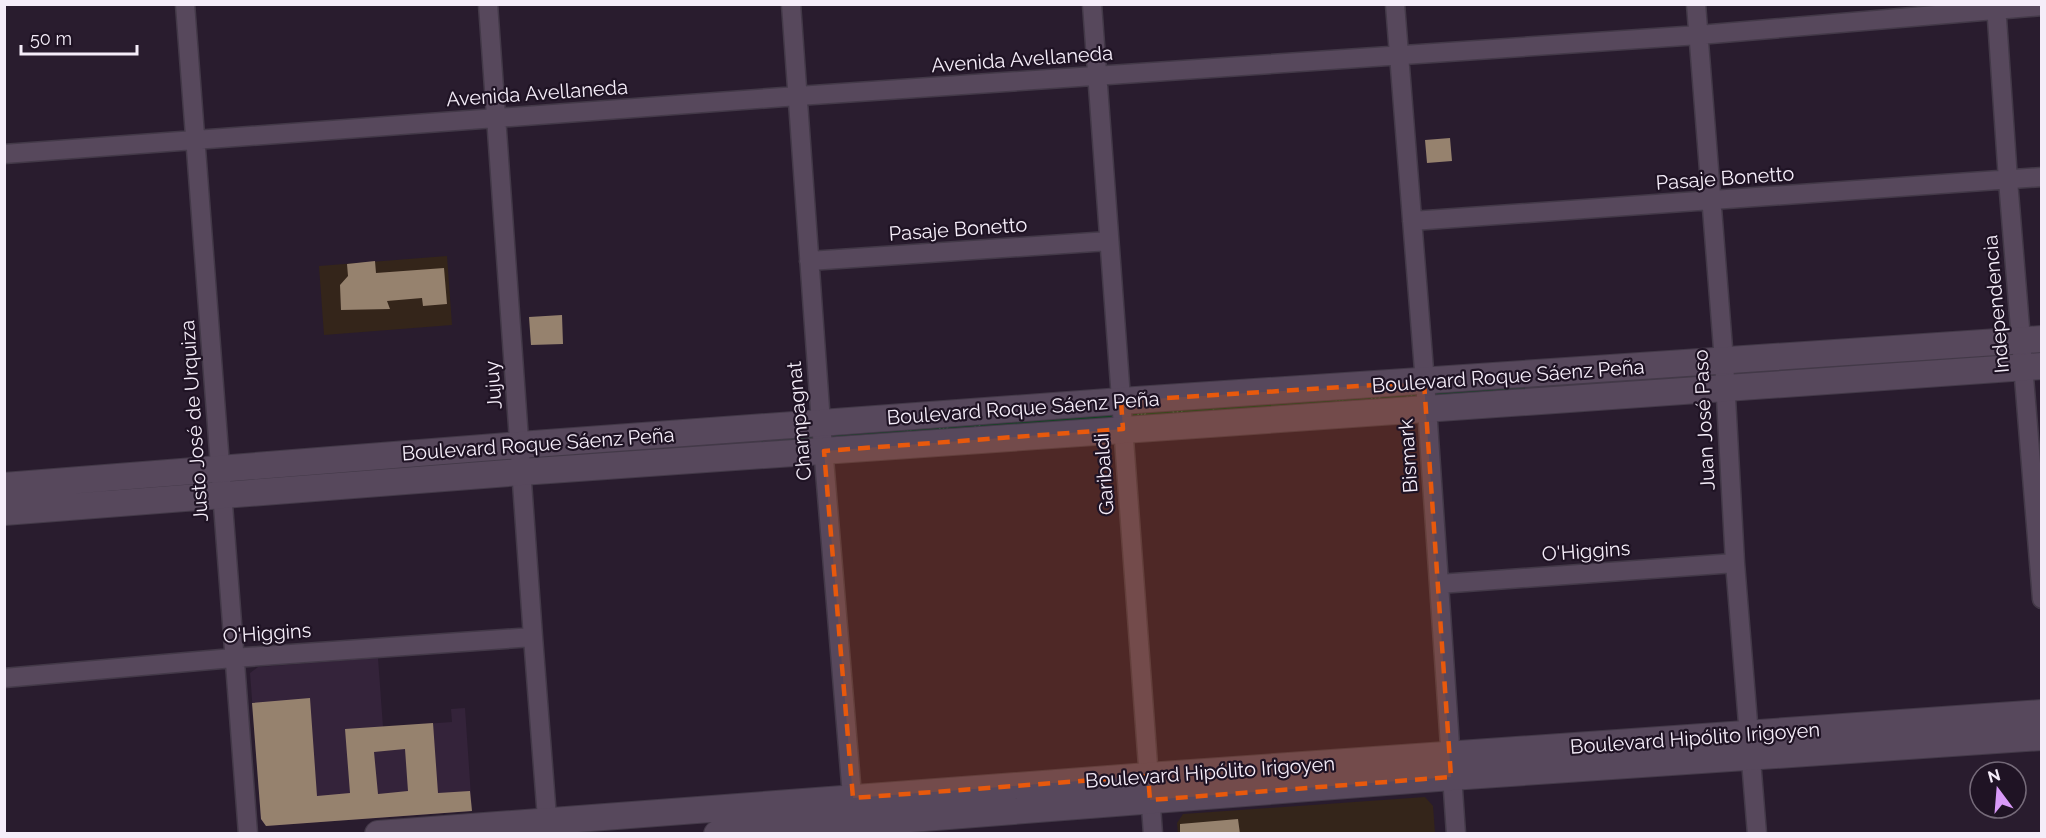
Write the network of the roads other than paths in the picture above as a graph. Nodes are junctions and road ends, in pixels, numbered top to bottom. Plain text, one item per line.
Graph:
1 (184, 4) edge
2 (488, 4) edge
3 (791, 4) edge
4 (1092, 4) edge
5 (1395, 4) edge
6 (1696, 4) edge
7 (2042, 6) edge
8 (1997, 7) edge
9 (1699, 35) junction
10 (1399, 56) junction
11 (1097, 77) junction
12 (798, 96) junction
13 (497, 118) junction
14 (196, 140) junction
15 (4, 154) edge
16 (2042, 177) edge
17 (2008, 180) junction
18 (1710, 202) junction
19 (1412, 221) junction
20 (1109, 241) junction
21 (809, 261) junction
22 (2031, 340) edge
23 (1724, 362) junction
24 (2033, 366) edge
25 (1424, 382) junction
26 (1724, 387) junction
27 (1121, 401) junction
28 (1427, 408) junction
29 (821, 423) junction
30 (1123, 429) junction
31 (520, 445) junction
32 (824, 451) junction
33 (220, 470) junction
34 (521, 472) junction
35 (4, 486) edge
36 (222, 496) junction
37 (4, 512) edge
38 (1735, 563) junction
39 (1439, 584) junction
40 (2042, 599) edge
41 (533, 638) junction
42 (233, 658) junction
43 (4, 678) edge
44 (2042, 713) edge
45 (2042, 737) edge
46 (1750, 745) junction
47 (1450, 766) junction
48 (1149, 788) junction
49 (853, 798) junction
50 (548, 827) edge
51 (855, 828) edge
52 (248, 834) edge
53 (378, 834) edge
54 (717, 834) edge
55 (1153, 834) edge
56 (1456, 834) edge
57 (1757, 834) edge

1 - 14 street, Justo José de Urquiza
2 - 13 street, Jujuy
3 - 12 street, Champagnat
4 - 11 street, Garibaldi
5 - 10 street, Bismark
6 - 9 street, Juan José Paso
7 - 8 street, Avenida Avellaneda
8 - 9 street, Avenida Avellaneda
8 - 17 street, Independencia
9 - 10 street, Avenida Avellaneda
9 - 18 street, Juan José Paso
10 - 11 street, Avenida Avellaneda
10 - 19 street, Bismark
11 - 12 street, Avenida Avellaneda
11 - 20 street, Garibaldi
12 - 13 street, Avenida Avellaneda
12 - 21 street, Champagnat
13 - 14 street, Avenida Avellaneda
13 - 31 street, Jujuy
14 - 15 street, Avenida Avellaneda
14 - 33 street, Justo José de Urquiza
16 - 17 street, Pasaje Bonetto
17 - 18 street, Pasaje Bonetto
17 - 22 street, Independencia
18 - 19 street, Pasaje Bonetto
18 - 23 street, Juan José Paso
19 - 25 street, Bismark
20 - 21 street, Pasaje Bonetto
20 - 27 street, Garibaldi
21 - 29 street, Champagnat
22 - 23 street, Boulevard Roque Sáenz Peña
22 - 24 street, Independencia
23 - 25 street, Boulevard Roque Sáenz Peña
23 - 26 street, Juan José Paso
24 - 26 street, Boulevard Roque Sáenz Peña
24 - 40 street, Independencia
25 - 27 street, Boulevard Roque Sáenz Peña
25 - 28 street, Bismark
26 - 28 street, Boulevard Roque Sáenz Peña
26 - 38 street, Juan José Paso
27 - 29 street, Boulevard Roque Sáenz Peña
27 - 30 street, Garibaldi
28 - 30 street, Boulevard Roque Sáenz Peña
28 - 39 street, Bismark
29 - 31 street, Boulevard Roque Sáenz Peña
29 - 32 street, Champagnat
30 - 32 street, Boulevard Roque Sáenz Peña
30 - 48 street, Garibaldi
31 - 33 street, Boulevard Roque Sáenz Peña
31 - 34 street, Jujuy
32 - 34 street, Boulevard Roque Sáenz Peña
32 - 49 street, Champagnat
33 - 35 street, Boulevard Roque Sáenz Peña
33 - 36 street, Justo José de Urquiza
34 - 36 street, Boulevard Roque Sáenz Peña
34 - 41 street, Jujuy
36 - 37 street, Boulevard Roque Sáenz Peña
36 - 42 street, Justo José de Urquiza
38 - 39 street, O'Higgins
38 - 46 street, Juan José Paso
39 - 47 street, Bismark
41 - 42 street, O'Higgins
41 - 50 street, Jujuy
42 - 43 street, O'Higgins
42 - 52 street, Justo José de Urquiza
44 - 46 street, Boulevard Hipólito Irigoyen
45 - 46 street, Boulevard Hipólito Irigoyen
46 - 47 street, Boulevard Hipólito Irigoyen
46 - 57 street, Juan José Paso
47 - 48 street, Boulevard Hipólito Irigoyen
47 - 56 street, Bismark
48 - 49 street, Boulevard Hipólito Irigoyen
48 - 51 street, Boulevard Hipólito Irigoyen
48 - 55 street, Garibaldi
49 - 50 street, Boulevard Hipólito Irigoyen
49 - 51 street, Champagnat
50 - 53 street, Boulevard Hipólito Irigoyen
51 - 54 street, Boulevard Hipólito Irigoyen

